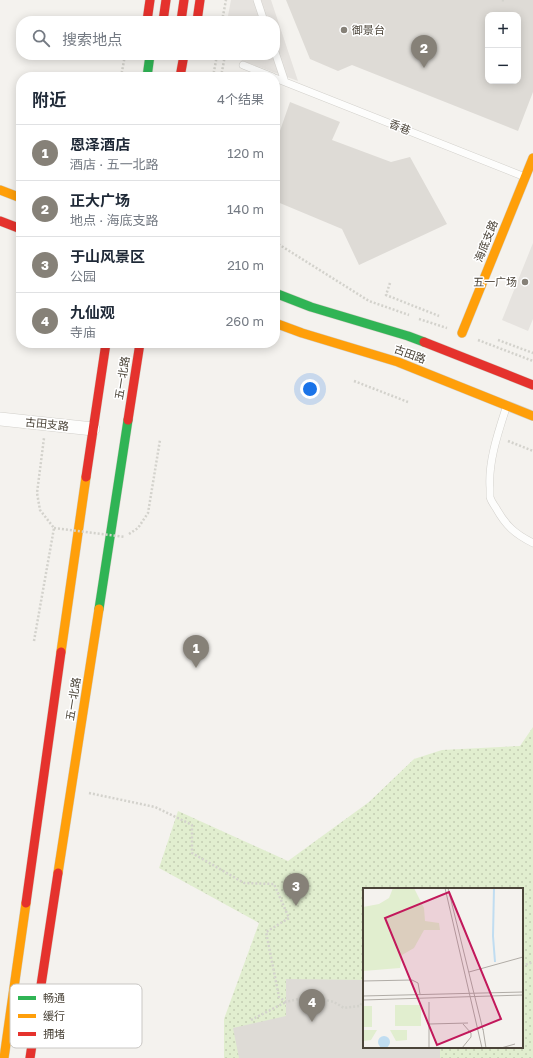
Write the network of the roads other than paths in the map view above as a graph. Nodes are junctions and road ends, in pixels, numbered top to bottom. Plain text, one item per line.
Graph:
1 (150, 0) edge
2 (166, 0) edge
3 (184, 0) edge
4 (200, 0) edge
5 (257, 0) edge
6 (148, 16) edge
7 (164, 16) edge
8 (182, 16) edge
9 (198, 16) edge
10 (262, 16) edge
11 (149, 60) edge
12 (183, 60) edge
13 (278, 60) edge
14 (242, 65) dead end
15 (148, 72) edge
16 (181, 72) edge
17 (261, 72) edge
18 (280, 80) edge
19 (285, 82) junction
20 (533, 158) edge
21 (525, 177) junction
22 (0, 190) edge
23 (16, 196) edge
24 (0, 221) edge
25 (16, 227) edge
26 (280, 295) edge
27 (280, 325) edge
28 (462, 333) road end
29 (105, 348) edge
30 (139, 348) edge
31 (533, 385) edge
32 (507, 406) junction
33 (533, 416) edge
34 (0, 419) edge
35 (93, 429) junction
36 (533, 543) edge
37 (14, 984) edge
38 (41, 984) edge
39 (10, 1016) edge
40 (32, 1048) edge
41 (4, 1058) edge
42 (30, 1058) edge

1 - 6 main road
2 - 7 main road
3 - 8 main road
4 - 9 main road
5 - 10 lane
11 - 15 main road
12 - 16 main road
13 - 19 lane
14 - 17 lane, 香巷
18 - 19 lane, 香巷
19 - 21 lane, 香巷
20 - 21 main road, 海底支路
21 - 28 main road, 海底支路
22 - 23 main road
24 - 25 main road
26 - 31 main road, 古田路
27 - 32 main road, 古田路
29 - 35 main road, 五一北路
30 - 38 main road, 五一北路
32 - 33 main road, 古田路
32 - 36 lane
34 - 35 street, 古田支路
35 - 37 main road, 五一北路
39 - 41 main road, 五一北路
40 - 42 main road, 五一北路

